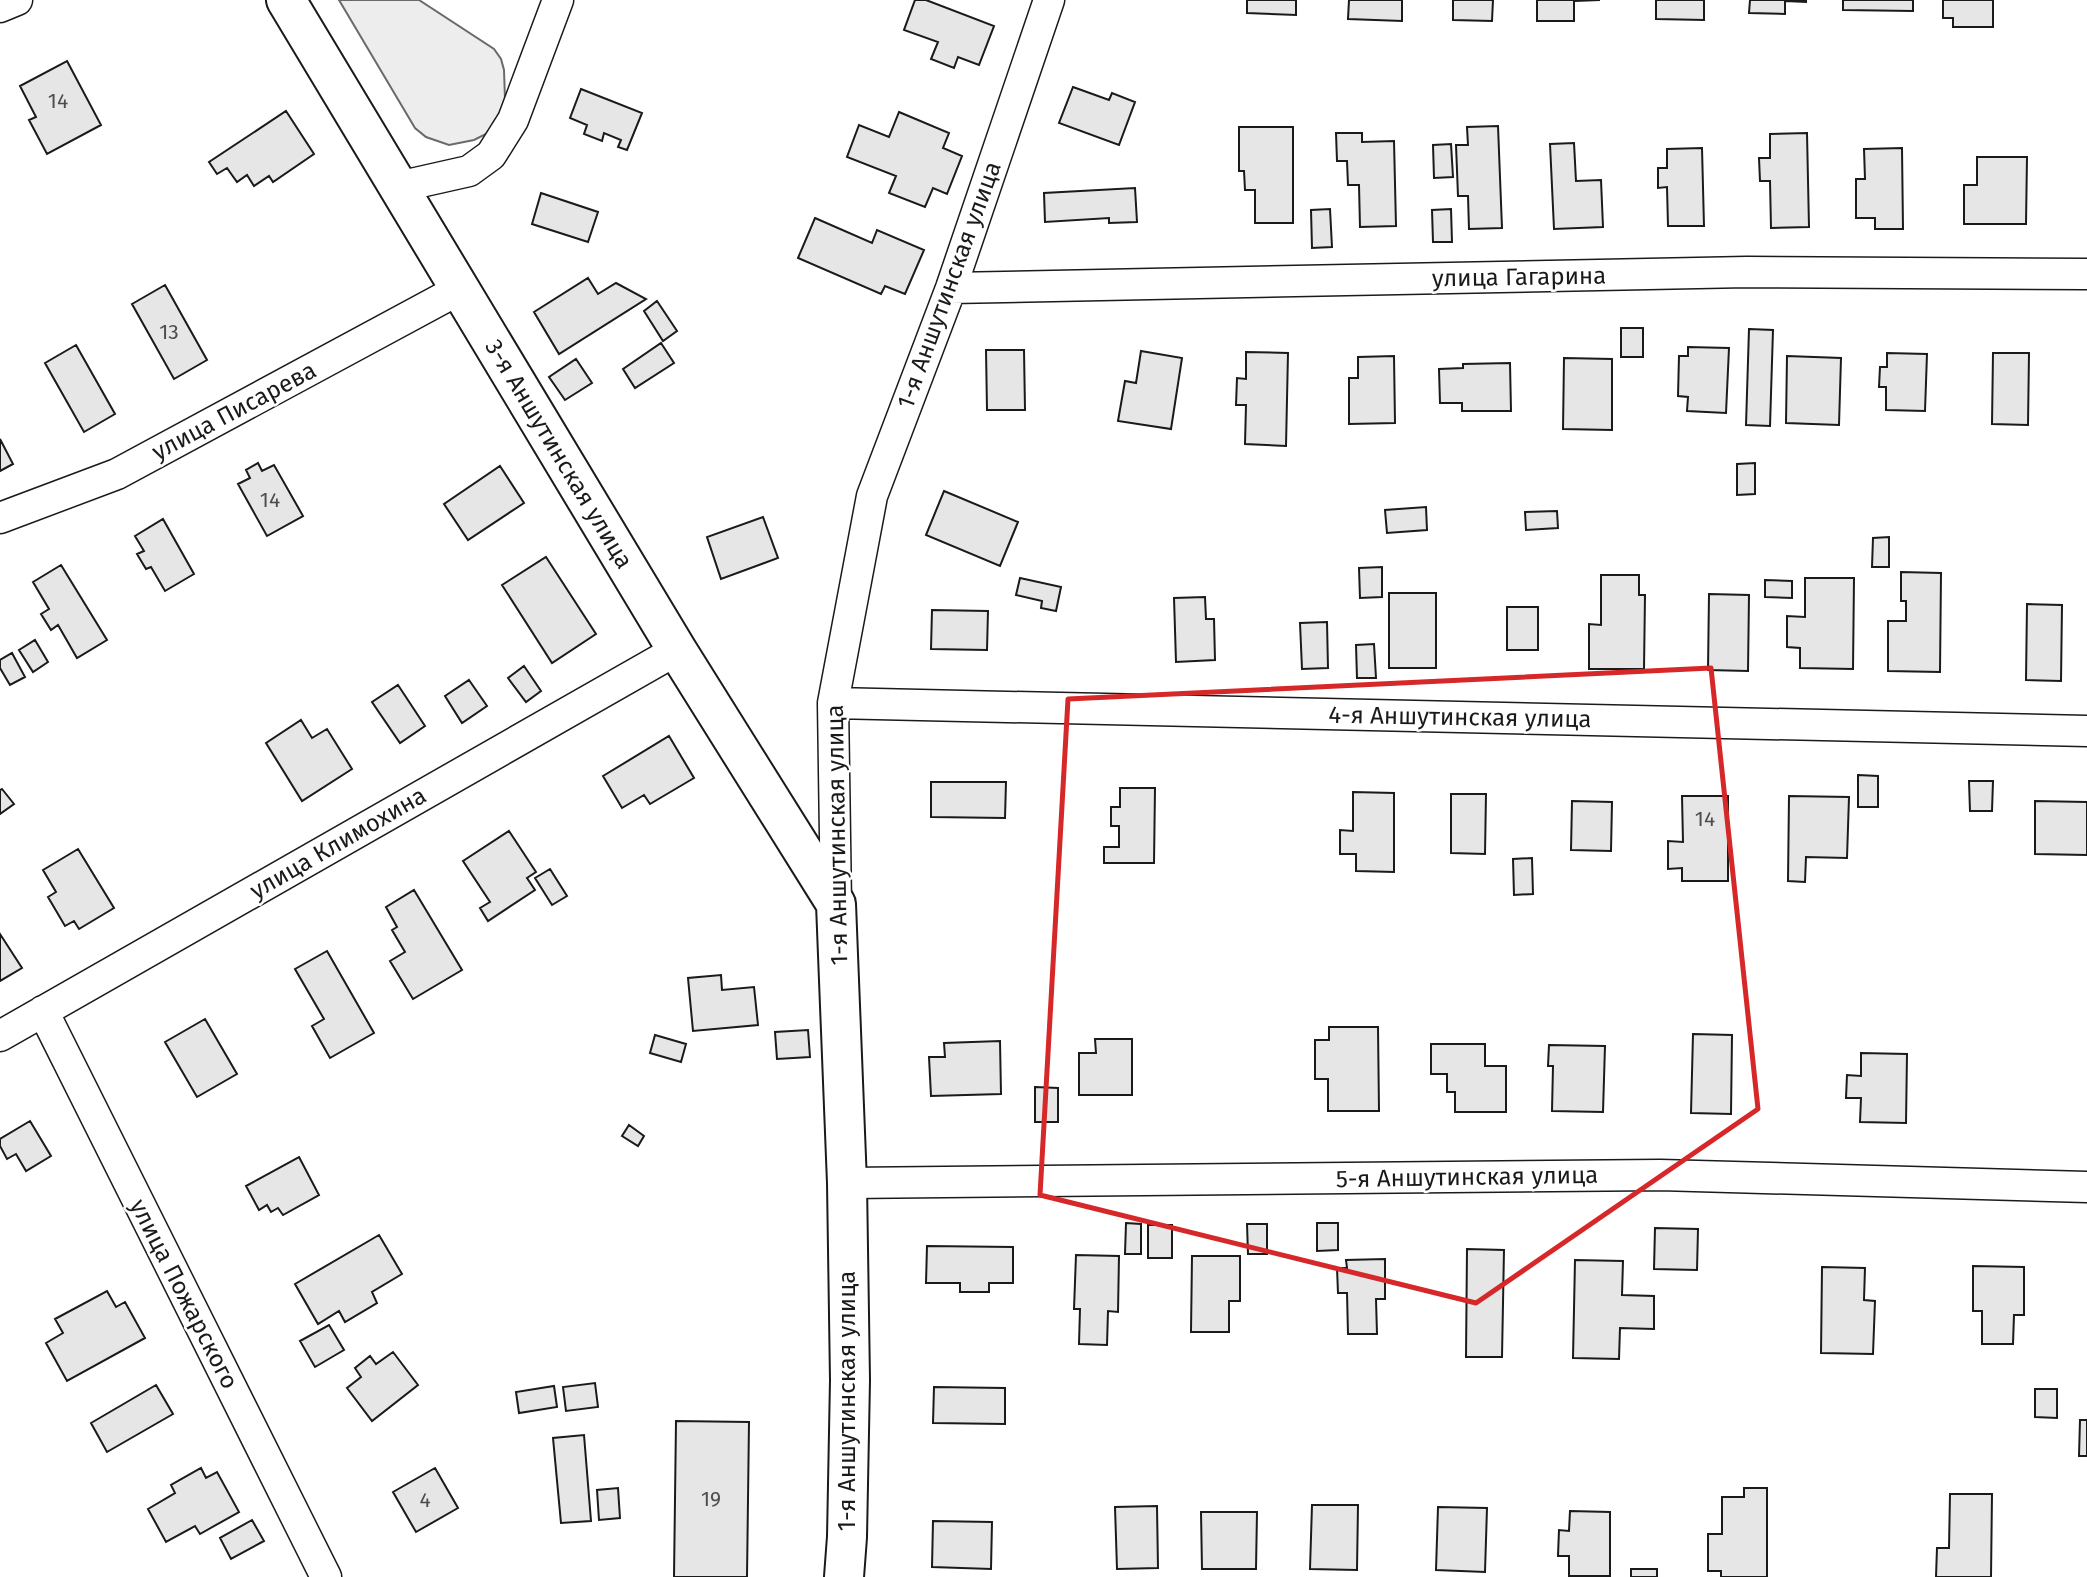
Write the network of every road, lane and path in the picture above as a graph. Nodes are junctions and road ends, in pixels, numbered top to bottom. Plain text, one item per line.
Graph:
1 (17, 0) edge
2 (286, 0) edge
3 (558, 0) edge
4 (1049, 0) edge
5 (0, 7) edge
6 (398, 187) junction
7 (2087, 274) edge
8 (951, 288) junction
9 (460, 289) junction
10 (0, 517) edge
11 (677, 650) junction
12 (833, 703) junction
13 (2087, 731) edge
14 (836, 904) junction
15 (43, 1011) junction
16 (0, 1037) edge
17 (847, 1183) junction
18 (2087, 1186) edge
19 (326, 1577) edge
20 (844, 1577) edge

1 - 5 street
2 - 6 street, 3-я Аншутинская улица
3 - 6 street
4 - 8 street, 1-я Аншутинская улица
6 - 9 street, 3-я Аншутинская улица
7 - 8 street, улица Гагарина
8 - 12 street, 1-я Аншутинская улица
9 - 10 street, улица Писарева
9 - 11 street, 3-я Аншутинская улица
11 - 14 street, 3-я Аншутинская улица
11 - 15 street, улица Климохина
12 - 13 street, 4-я Аншутинская улица
12 - 14 street, 1-я Аншутинская улица
14 - 17 street, 1-я Аншутинская улица
15 - 16 street, улица Климохина
15 - 19 street, улица Пожарского
17 - 18 street, 5-я Аншутинская улица
17 - 20 street, 1-я Аншутинская улица

